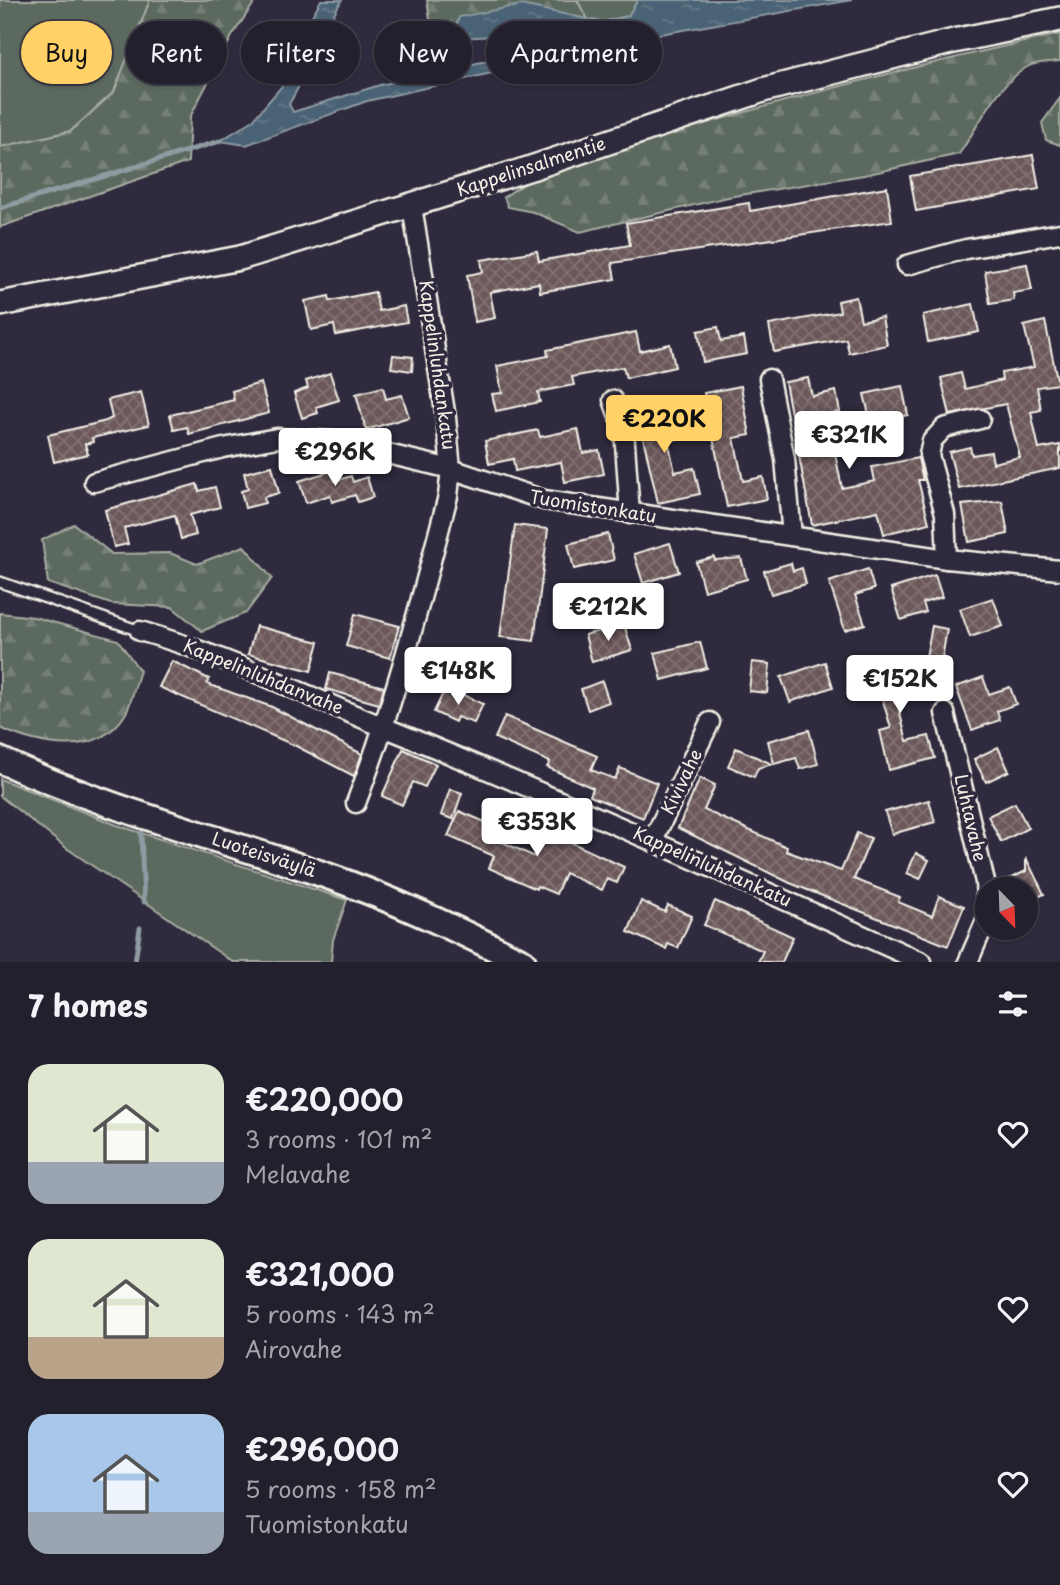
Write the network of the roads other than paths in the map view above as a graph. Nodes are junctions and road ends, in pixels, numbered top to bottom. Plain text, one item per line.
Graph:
1 (1060, 19) edge
2 (412, 206) junction
3 (1060, 233) edge
4 (907, 265) dead end
5 (0, 304) edge
6 (769, 379) dead end
7 (613, 400) dead end
8 (980, 419) dead end
9 (451, 469) junction
10 (94, 482) dead end
11 (630, 514) junction
12 (792, 536) junction
13 (947, 559) junction
14 (1060, 569) edge
15 (0, 582) edge
16 (140, 631) joint
17 (945, 713) dead end
18 (710, 723) dead end
19 (385, 728) junction
20 (0, 760) edge
21 (356, 803) dead end
22 (653, 841) junction
23 (523, 962) edge
24 (922, 962) edge
25 (968, 962) edge

1 - 2 street, Kappelinsalmentie
2 - 5 street, Kappelinsalmentie
2 - 9 street, Kappelinluhdankatu
3 - 4 street
6 - 12 street
7 - 11 street
8 - 13 street
9 - 10 street, Tuomistonkatu
9 - 11 street, Tuomistonkatu
9 - 19 street, Kappelinluhdankatu
11 - 12 street, Tuomistonkatu
12 - 13 street, Tuomistonkatu
13 - 14 street, Tuomistonkatu
15 - 16 lane
16 - 19 street, Kappelinluhdanvahe
17 - 25 street, Luhtavahe
18 - 22 street, Kivivahe
19 - 21 street, Kappelinluhdankatu
19 - 22 street, Kappelinluhdankatu
20 - 23 main road, Luoteisväylä
22 - 24 street, Kappelinluhdankatu

